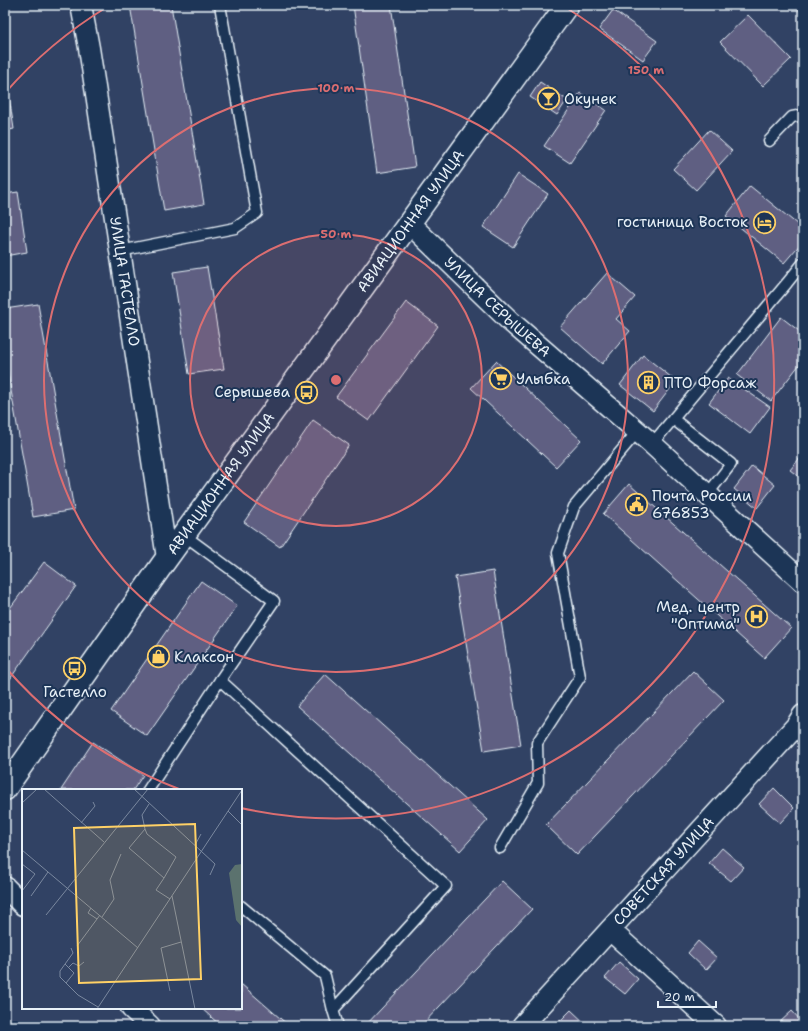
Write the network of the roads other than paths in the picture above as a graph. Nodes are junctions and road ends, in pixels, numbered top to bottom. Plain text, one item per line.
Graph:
1 (81, 5) edge
2 (220, 5) edge
3 (567, 5) edge
4 (803, 115) edge
5 (769, 141) dead end
6 (409, 222) junction
7 (120, 252) junction
8 (803, 263) edge
9 (673, 419) junction
10 (637, 432) junction
11 (652, 444) junction
12 (707, 495) junction
13 (184, 535) junction
14 (167, 558) junction
15 (803, 582) edge
16 (220, 680) junction
17 (803, 715) edge
18 (5, 789) edge
19 (149, 789) edge
20 (500, 848) dead end
21 (6, 891) edge
22 (22, 904) edge
23 (242, 907) edge
24 (610, 930) junction
25 (132, 1009) edge
26 (334, 1010) junction
27 (150, 1026) edge
28 (338, 1026) edge
29 (522, 1026) edge
30 (716, 1026) edge

1 - 7 street, УЛИЦА ГАСТЕЛЛО
2 - 7 lane
3 - 6 street, АВИАЦИОННАЯ УЛИЦА
4 - 5 lane
6 - 10 street, УЛИЦА СЕРЫШЕВА
6 - 13 street, АВИАЦИОННАЯ УЛИЦА
7 - 14 street, УЛИЦА ГАСТЕЛЛО
8 - 9 lane
9 - 11 lane
9 - 12 lane
10 - 11 street, УЛИЦА СЕРЫШЕВА
10 - 20 lane
11 - 12 street, УЛИЦА СЕРЫШЕВА
12 - 15 street, УЛИЦА СЕРЫШЕВА
13 - 14 street, АВИАЦИОННАЯ УЛИЦА
13 - 16 lane
14 - 18 street, АВИАЦИОННАЯ УЛИЦА
16 - 19 lane
16 - 26 lane
17 - 24 street, СОВЕТСКАЯ УЛИЦА
21 - 22 street
23 - 26 lane
24 - 29 street, СОВЕТСКАЯ УЛИЦА
24 - 30 street
25 - 27 street
26 - 28 lane

